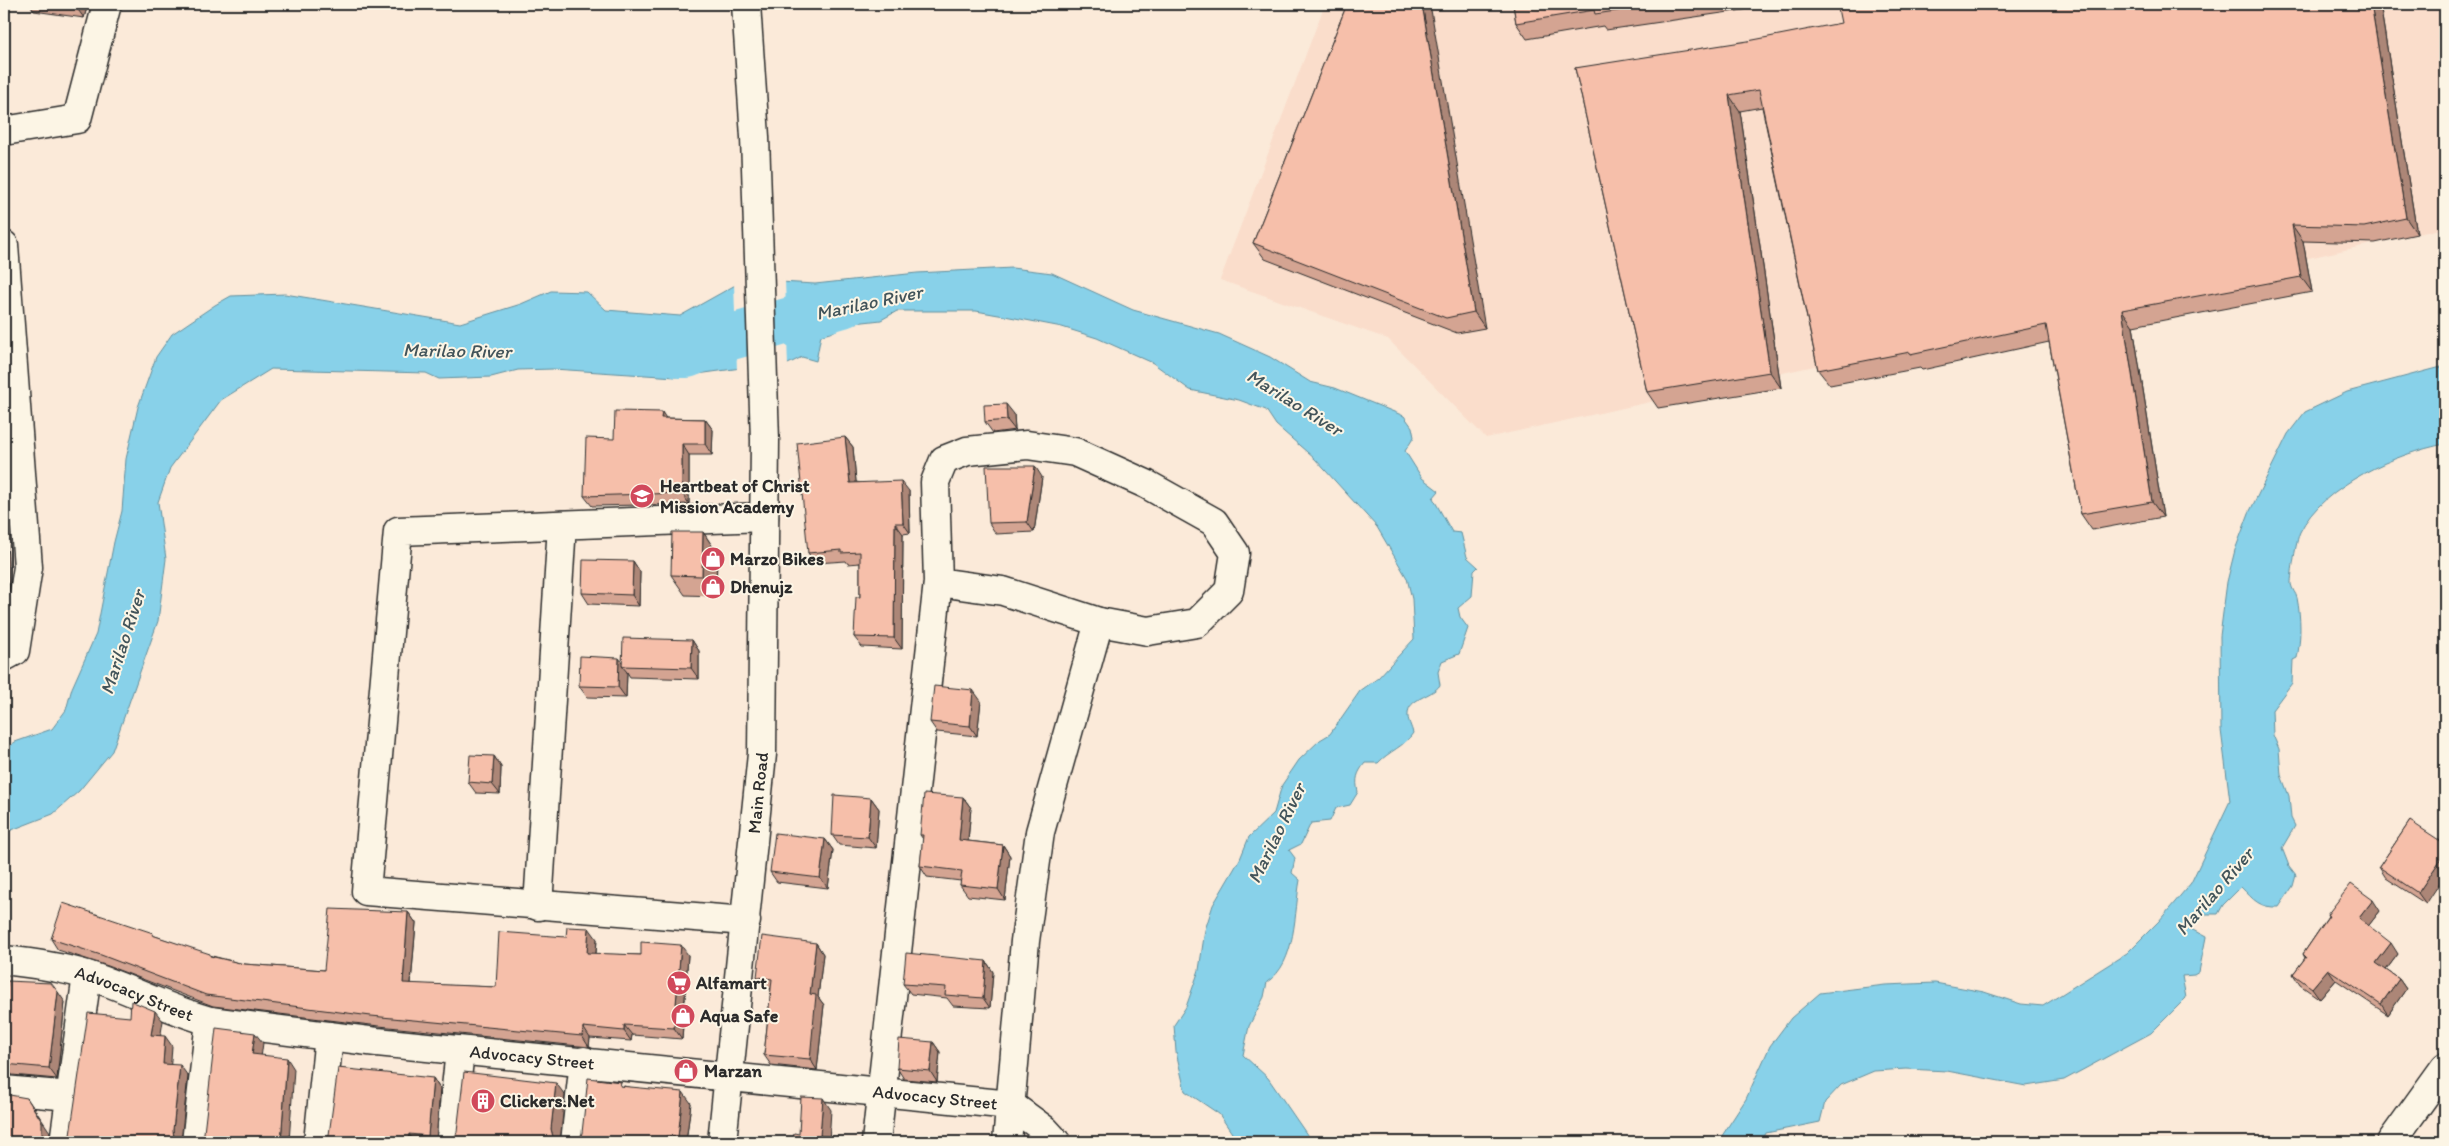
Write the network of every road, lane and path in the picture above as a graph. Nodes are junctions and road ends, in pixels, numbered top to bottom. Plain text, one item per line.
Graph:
1 (107, 4) edge
2 (746, 4) edge
3 (4, 131) edge
4 (4, 248) edge
5 (7, 342) edge
6 (10, 447) edge
7 (764, 517) junction
8 (562, 525) junction
9 (938, 582) junction
10 (1099, 622) junction
11 (4, 657) edge
12 (538, 906) junction
13 (746, 921) junction
14 (4, 960) edge
15 (87, 975) junction
16 (210, 1021) junction
17 (329, 1036) junction
18 (460, 1051) junction
19 (584, 1061) junction
20 (2445, 1067) edge
21 (730, 1077) junction
22 (4, 1090) edge
23 (881, 1093) junction
24 (70, 1096) junction
25 (1011, 1104) junction
26 (64, 1142) edge
27 (196, 1142) edge
28 (318, 1142) edge
29 (450, 1142) edge
30 (575, 1142) edge
31 (722, 1142) edge
32 (876, 1142) edge
33 (1007, 1142) edge
34 (1056, 1142) edge
35 (2391, 1142) edge

1 - 3 street
2 - 7 street, Main Road
4 - 5 street
5 - 6 street
6 - 11 street
7 - 8 street
7 - 13 street, Main Road
8 - 12 street
8 - 12 street
9 - 10 street
9 - 10 street
9 - 23 street
10 - 25 street
12 - 13 street
13 - 21 street, Main Road
14 - 15 street, Advocacy Street
15 - 16 street, Advocacy Street
15 - 24 street
16 - 17 street, Advocacy Street
16 - 27 street
17 - 18 street, Advocacy Street
17 - 28 street
18 - 19 street, Advocacy Street
18 - 29 street
19 - 21 street, Advocacy Street
19 - 30 street
20 - 35 street
21 - 23 street, Advocacy Street
21 - 31 street, Main Road
22 - 24 street
23 - 25 street, Advocacy Street
23 - 32 street
24 - 26 street
25 - 33 street
25 - 34 street, Advocacy Street

